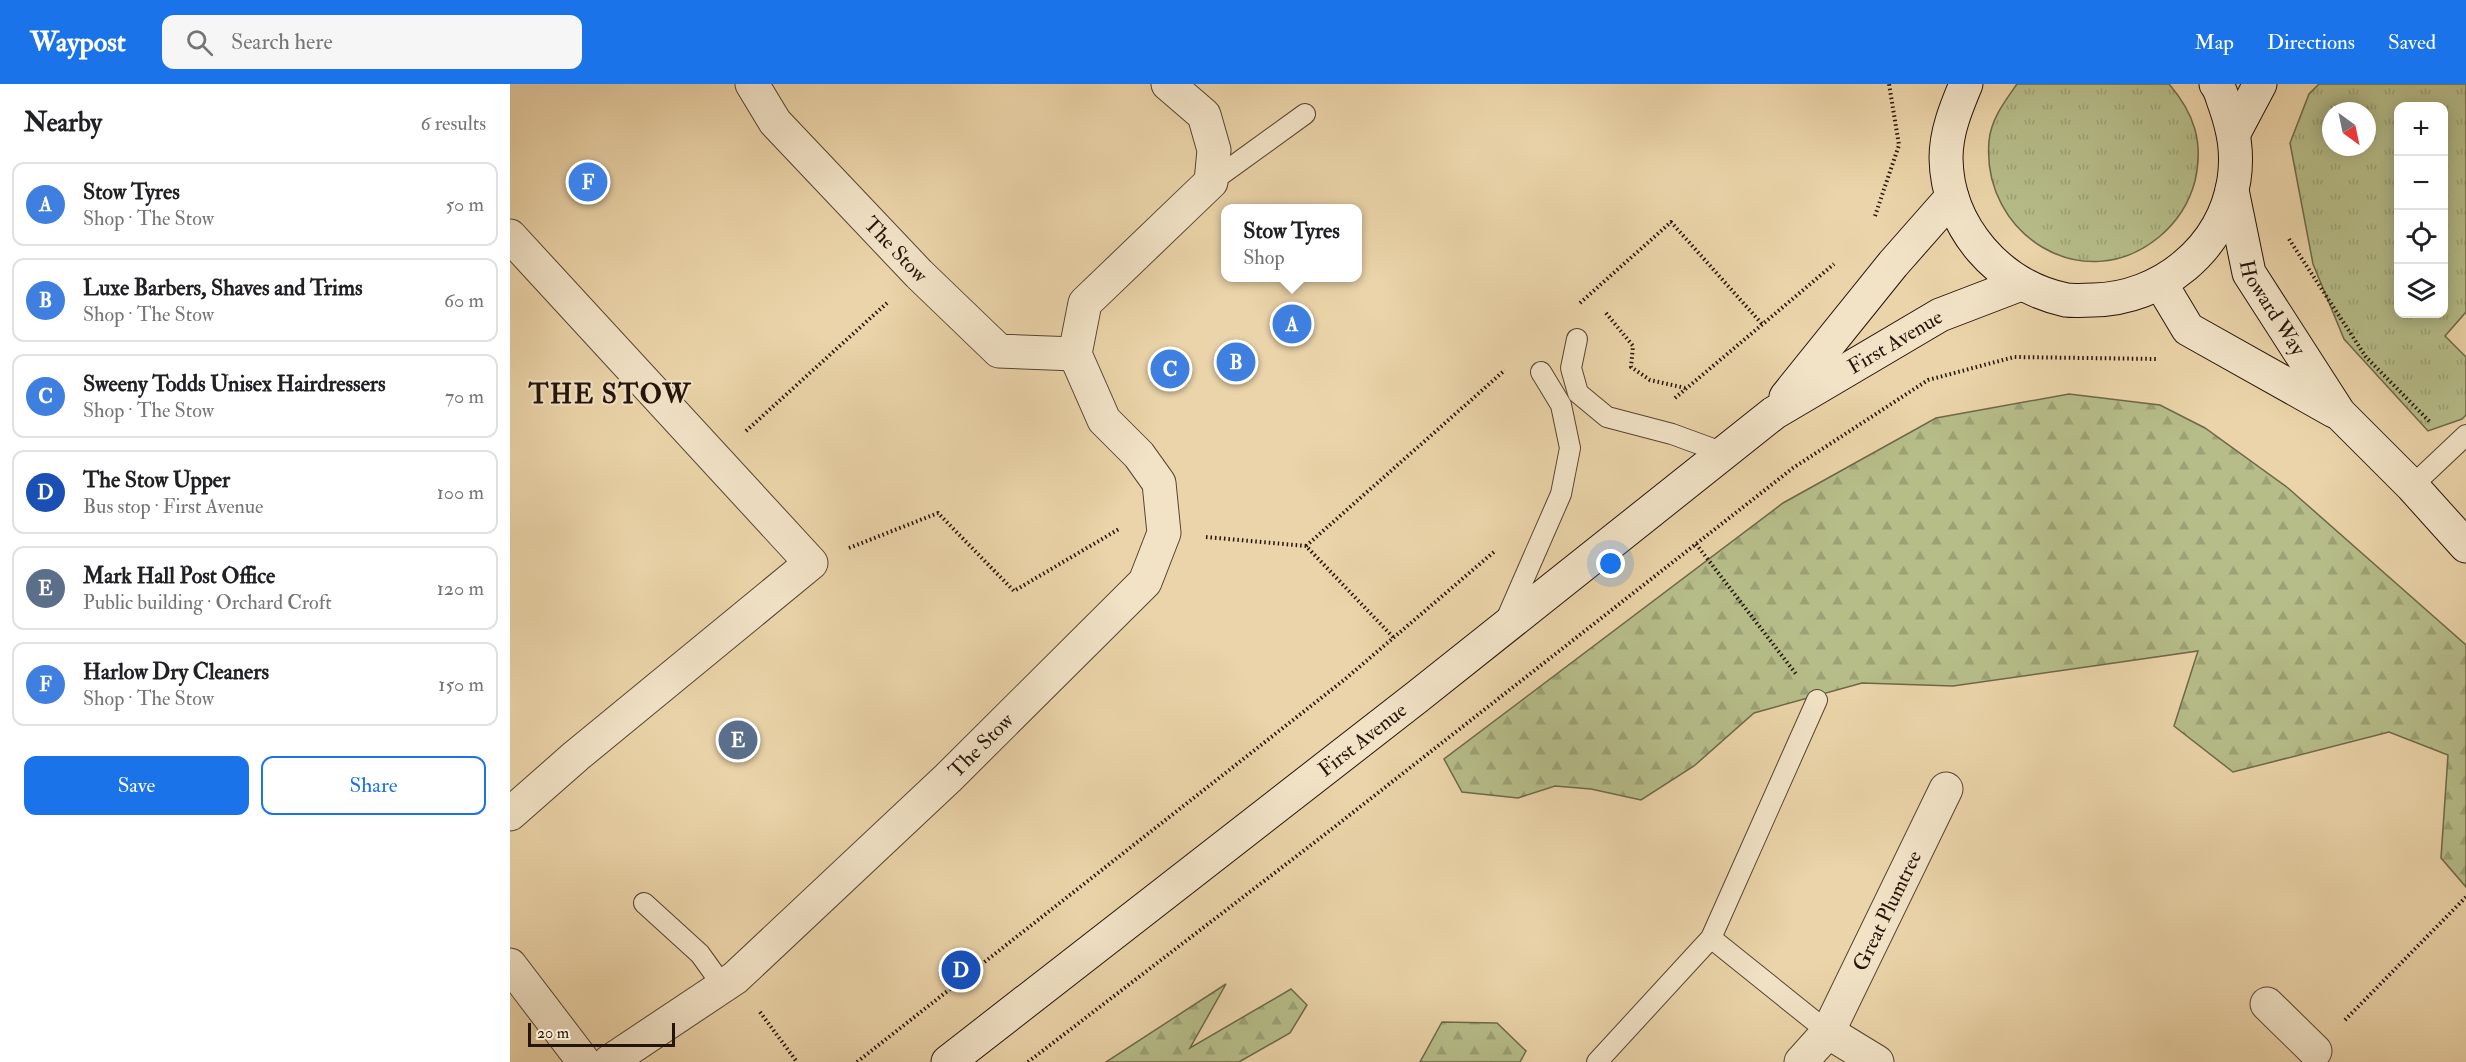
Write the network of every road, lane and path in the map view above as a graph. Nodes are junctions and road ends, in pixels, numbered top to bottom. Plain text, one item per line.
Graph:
1 (752, 84) edge
2 (1168, 84) edge
3 (1889, 84) edge
4 (1966, 84) edge
5 (2216, 84) edge
6 (2260, 84) edge
7 (1305, 114) dead end
8 (2235, 133) junction
9 (1211, 182) junction
10 (2232, 190) junction
11 (1952, 197) junction
12 (1872, 225) dead end
13 (510, 236) edge
14 (2289, 241) dead end
15 (1842, 258) dead end
16 (919, 274) junction
17 (2021, 284) junction
18 (2160, 284) junction
19 (1580, 303) dead end
20 (1606, 313) dead end
21 (1762, 324) junction
22 (1577, 339) dead end
23 (1075, 354) junction
24 (2166, 359) dead end
25 (1508, 366) dead end
26 (1541, 372) dead end
27 (1686, 388) junction
28 (1774, 413) junction
29 (2339, 413) junction
30 (1642, 427) junction
31 (2460, 441) edge
32 (1724, 453) junction
33 (715, 459) junction
34 (2412, 486) junction
35 (1164, 533) junction
36 (1695, 544) junction
37 (1306, 546) junction
38 (2466, 546) edge
39 (1500, 547) dead end
40 (811, 563) junction
41 (1502, 630) junction
42 (1394, 638) junction
43 (1817, 700) joint
44 (1946, 789) dead end
45 (510, 814) edge
46 (2466, 897) edge
47 (644, 903) dead end
48 (1711, 938) junction
49 (510, 965) edge
50 (729, 982) junction
51 (2267, 1004) dead end
52 (1828, 1032) junction
53 (2315, 1058) edge
54 (584, 1062) edge
55 (609, 1062) edge
56 (797, 1062) edge
57 (857, 1062) edge
58 (948, 1062) edge
59 (1028, 1062) edge
60 (1597, 1062) edge
61 (1801, 1062) edge
62 (1876, 1062) edge

1 - 16 street, The Stow
2 - 9 street
3 - 12 path
4 - 11 street
5 - 8 street
6 - 8 street
7 - 9 lane
8 - 10 street
9 - 23 street
10 - 18 street
10 - 29 street, Howard Way
11 - 17 street
11 - 28 street, First Avenue
13 - 33 street
14 - 31 path
15 - 21 path
16 - 23 street, The Stow
16 - 33 path
17 - 18 street
17 - 28 street, First Avenue
18 - 29 street, Howard Way
19 - 21 path
20 - 27 path
21 - 27 path
22 - 30 lane
23 - 35 street, The Stow
24 - 36 path
25 - 37 path
26 - 41 lane
27 - 30 path
28 - 32 street, First Avenue
29 - 34 street, Howard Way
30 - 32 lane
31 - 34 lane
32 - 41 street, First Avenue
33 - 40 street
34 - 38 street, Howard Way
35 - 37 path
35 - 40 path
35 - 50 street, The Stow
36 - 43 path
36 - 59 path
37 - 42 path
39 - 42 path
40 - 45 street
41 - 58 street, First Avenue
42 - 57 path
43 - 48 lane
44 - 52 street, Great Plumtree
46 - 53 path
47 - 50 lane
48 - 52 lane
48 - 60 lane
49 - 54 street
50 - 55 street, The Stow
50 - 56 path
51 - 53 street
52 - 61 street, Great Plumtree
52 - 62 street

